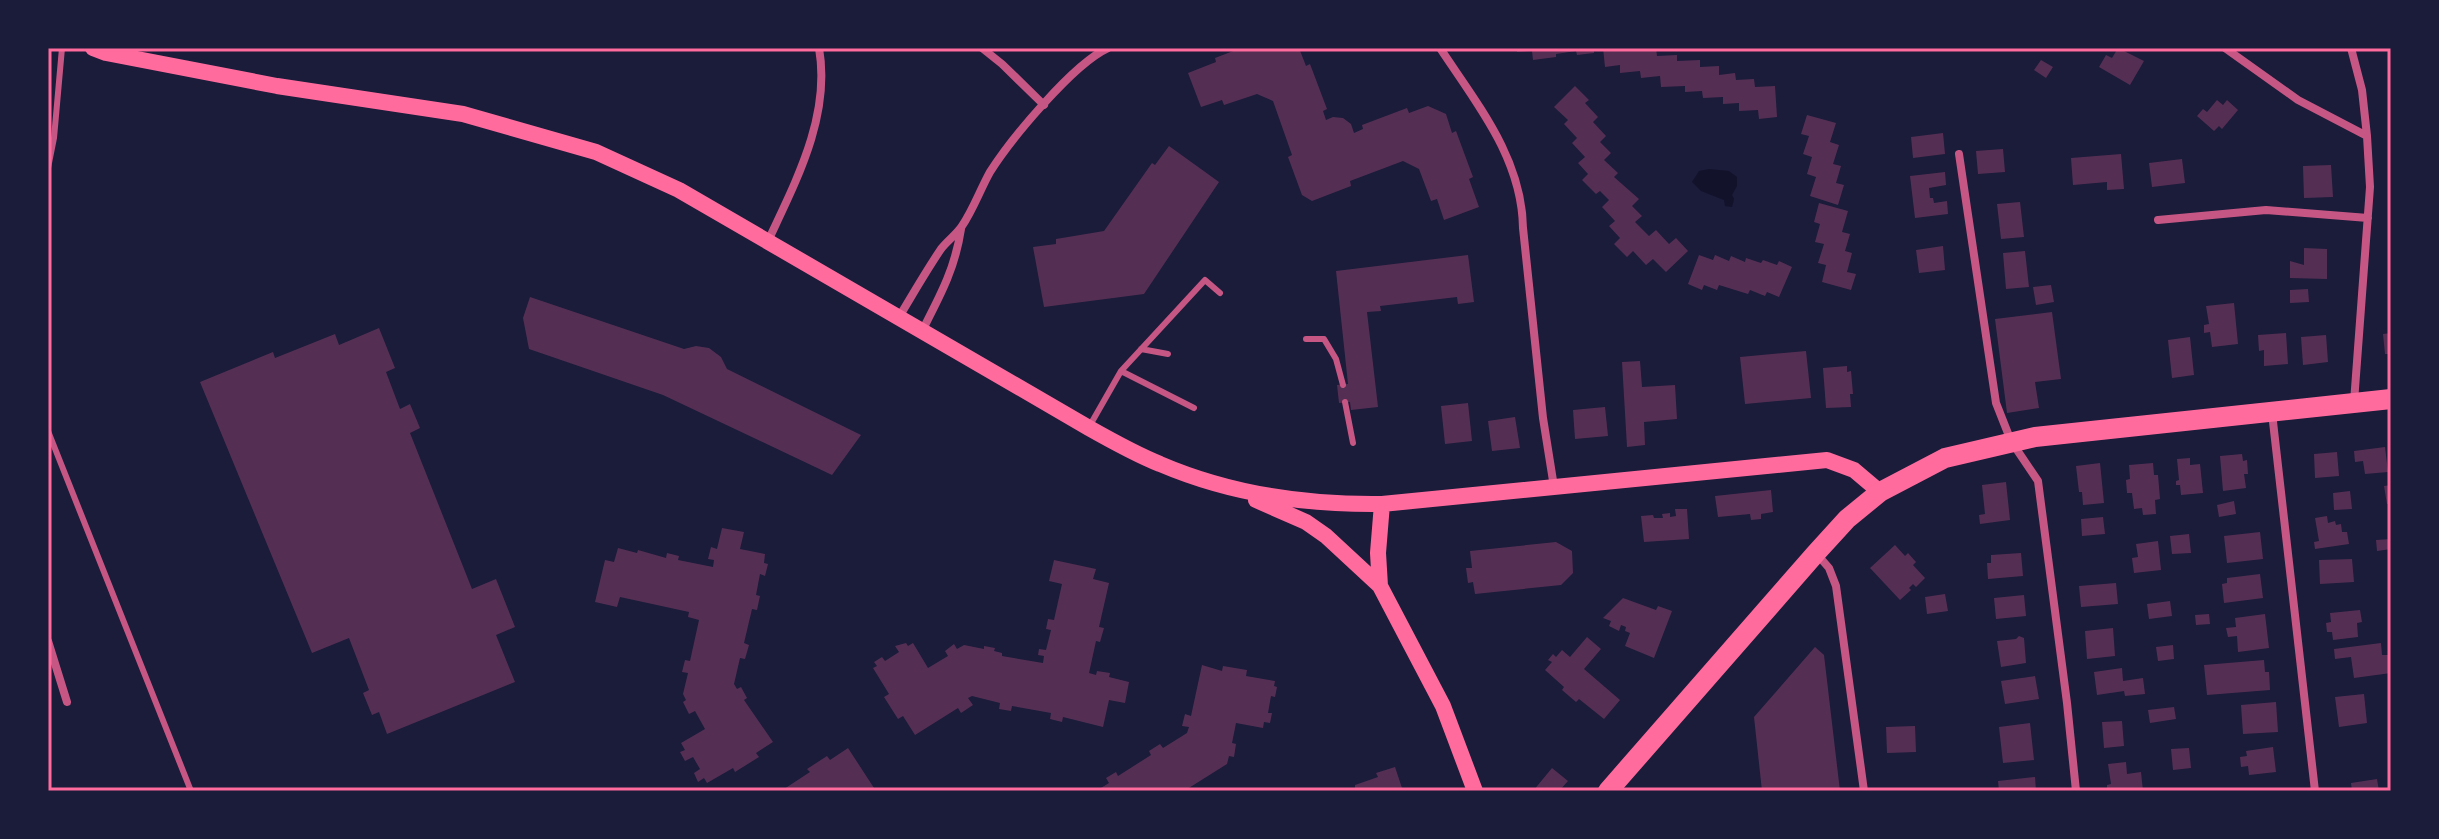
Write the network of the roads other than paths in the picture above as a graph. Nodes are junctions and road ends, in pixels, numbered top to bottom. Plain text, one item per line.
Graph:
1 (62, 48) edge
2 (93, 48) edge
3 (819, 48) edge
4 (982, 48) edge
5 (1108, 48) edge
6 (1440, 48) edge
7 (2225, 48) edge
8 (2351, 48) edge
9 (1044, 105) junction
10 (2367, 136) junction
11 (1959, 154) dead end
12 (48, 168) edge
13 (2368, 218) junction
14 (2158, 220) dead end
15 (961, 228) junction
16 (768, 242) junction
17 (1220, 293) dead end
18 (899, 318) junction
19 (922, 331) junction
20 (1306, 339) dead end
21 (1141, 349) junction
22 (1168, 354) dead end
23 (1121, 371) junction
24 (1343, 385) dead end
25 (2391, 399) edge
26 (1345, 402) dead end
27 (2353, 403) junction
28 (1194, 408) dead end
29 (2272, 413) junction
30 (1089, 428) junction
31 (48, 431) edge
32 (2011, 441) junction
33 (1353, 443) dead end
34 (1221, 485) junction
35 (1554, 487) junction
36 (1880, 492) junction
37 (1382, 504) junction
38 (1816, 553) junction
39 (1380, 586) junction
40 (48, 641) edge
41 (67, 702) dead end
42 (191, 791) edge
43 (1475, 791) edge
44 (1608, 791) edge
45 (1864, 791) edge
46 (2076, 791) edge
47 (2315, 791) edge

1 - 12 lane
2 - 16 main road
3 - 16 street
4 - 9 street
5 - 9 street
6 - 35 street
7 - 10 street
8 - 10 street
9 - 15 street
10 - 13 street
11 - 32 street
13 - 14 street
13 - 27 street
15 - 18 street
15 - 19 street
16 - 18 main road
17 - 21 lane
18 - 19 main road
19 - 30 main road
20 - 24 lane
21 - 22 lane
21 - 23 lane
23 - 28 lane
23 - 30 lane
25 - 27 highway
26 - 33 lane
27 - 29 highway
29 - 32 highway
29 - 47 street
30 - 34 main road
31 - 42 lane
32 - 36 highway
32 - 46 street
34 - 37 main road
34 - 39 main road
35 - 36 main road
35 - 37 main road
36 - 38 highway
37 - 39 main road
38 - 44 highway
38 - 45 street
39 - 43 main road
40 - 41 street

